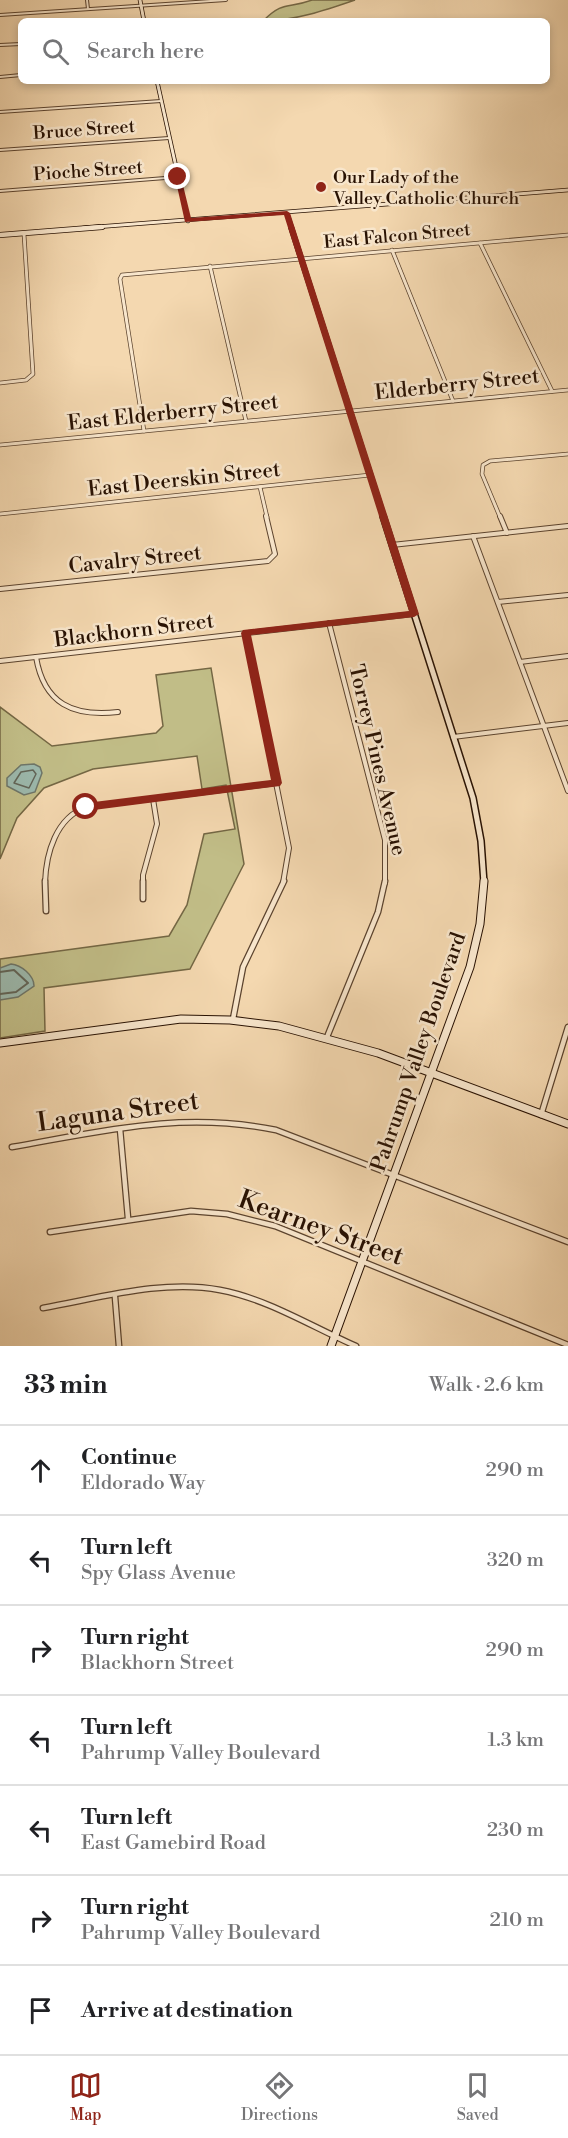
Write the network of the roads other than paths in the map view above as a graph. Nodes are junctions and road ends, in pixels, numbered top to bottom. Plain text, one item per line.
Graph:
1 (87, 0) edge
2 (140, 0) edge
3 (226, 0) edge
4 (141, 6) junction
5 (88, 9) junction
6 (0, 15) edge
7 (143, 18) edge
8 (18, 44) edge
9 (0, 45) edge
10 (18, 75) edge
11 (0, 77) edge
12 (158, 84) edge
13 (161, 101) junction
14 (0, 112) edge
15 (169, 138) junction
16 (0, 150) edge
17 (178, 177) junction
18 (568, 190) edge
19 (0, 191) edge
20 (287, 213) junction
21 (188, 221) junction
22 (24, 234) junction
23 (0, 236) edge
24 (567, 236) edge
25 (480, 243) junction
26 (392, 250) junction
27 (301, 258) junction
28 (210, 266) junction
29 (0, 383) edge
30 (568, 390) edge
31 (552, 391) junction
32 (453, 401) junction
33 (350, 411) junction
34 (246, 421) junction
35 (144, 431) junction
36 (0, 445) edge
37 (568, 454) edge
38 (370, 476) junction
39 (260, 487) junction
40 (0, 514) edge
41 (568, 526) edge
42 (507, 533) junction
43 (472, 536) junction
44 (392, 545) junction
45 (0, 589) edge
46 (568, 595) edge
47 (498, 602) junction
48 (414, 614) junction
49 (329, 623) junction
50 (246, 633) junction
51 (568, 656) edge
52 (36, 657) junction
53 (0, 661) edge
54 (520, 662) junction
55 (118, 712) dead end
56 (568, 723) edge
57 (544, 726) junction
58 (453, 737) junction
59 (277, 783) junction
60 (568, 791) edge
61 (153, 799) junction
62 (143, 899) dead end
63 (46, 911) dead end
64 (233, 1019) junction
65 (568, 1027) edge
66 (327, 1037) junction
67 (0, 1043) edge
68 (431, 1073) junction
69 (541, 1115) junction
70 (568, 1124) edge
71 (120, 1129) junction
72 (12, 1147) dead end
73 (394, 1174) junction
74 (128, 1218) junction
75 (50, 1232) dead end
76 (568, 1242) edge
77 (362, 1263) junction
78 (115, 1297) junction
79 (43, 1308) dead end
80 (334, 1337) junction
81 (568, 1345) edge
82 (119, 1346) edge
83 (331, 1346) edge
84 (356, 1346) edge

1 - 5 street
2 - 4 main road
3 - 4 street
4 - 5 street
4 - 7 main road
5 - 6 street
8 - 9 street
10 - 11 street
12 - 13 main road
13 - 14 street
13 - 15 main road
15 - 16 street, Bruce Street
15 - 17 main road
17 - 19 street, Pioche Street
17 - 21 main road
18 - 20 main road
20 - 21 main road
20 - 27 main road, Pahrump Valley Boulevard
21 - 22 main road
22 - 23 main road
22 - 29 street
24 - 25 street, East Falcon Street
25 - 26 street, East Falcon Street
25 - 31 street
26 - 27 street, East Falcon Street
26 - 32 street
27 - 28 street, East Falcon Street
27 - 33 main road, Pahrump Valley Boulevard
28 - 34 street
28 - 35 street, East Falcon Street
30 - 31 street, Elderberry Street
31 - 32 street, Elderberry Street
32 - 33 street, Elderberry Street
33 - 34 street, East Elderberry Street
33 - 38 main road, Pahrump Valley Boulevard
34 - 35 street, East Elderberry Street
35 - 36 street, East Elderberry Street
37 - 42 street
38 - 39 street, East Deerskin Street
38 - 44 main road, Pahrump Valley Boulevard
39 - 40 street, East Deerskin Street
39 - 45 street, Cavalry Street
41 - 42 street
42 - 43 street
43 - 44 street
43 - 47 street
44 - 48 main road, Pahrump Valley Boulevard
46 - 47 street
47 - 54 street
48 - 49 street, Blackhorn Street
48 - 58 main road, Pahrump Valley Boulevard
49 - 50 street, Blackhorn Street
49 - 66 street, Torrey Pines Avenue
50 - 52 street, Blackhorn Street
50 - 59 street
51 - 54 street
52 - 53 street, Blackhorn Street
52 - 55 street
54 - 57 street
56 - 57 street
57 - 58 street
57 - 60 street
58 - 68 main road, Pahrump Valley Boulevard
59 - 61 street
59 - 64 street
61 - 62 street
61 - 63 street
64 - 66 main road
64 - 67 main road
65 - 69 street
66 - 68 main road
68 - 69 main road
68 - 73 main road, Pahrump Valley Boulevard
69 - 70 main road
71 - 72 street, Laguna Street
71 - 73 street, Laguna Street
71 - 74 street
73 - 76 street, Laguna Street
73 - 77 main road, Pahrump Valley Boulevard
74 - 75 street, Kearney Street
74 - 77 street, Kearney Street
77 - 80 main road, Pahrump Valley Boulevard
77 - 81 street, Kearney Street
78 - 79 street
78 - 80 street
78 - 82 street
80 - 83 main road, Pahrump Valley Boulevard
80 - 84 street

